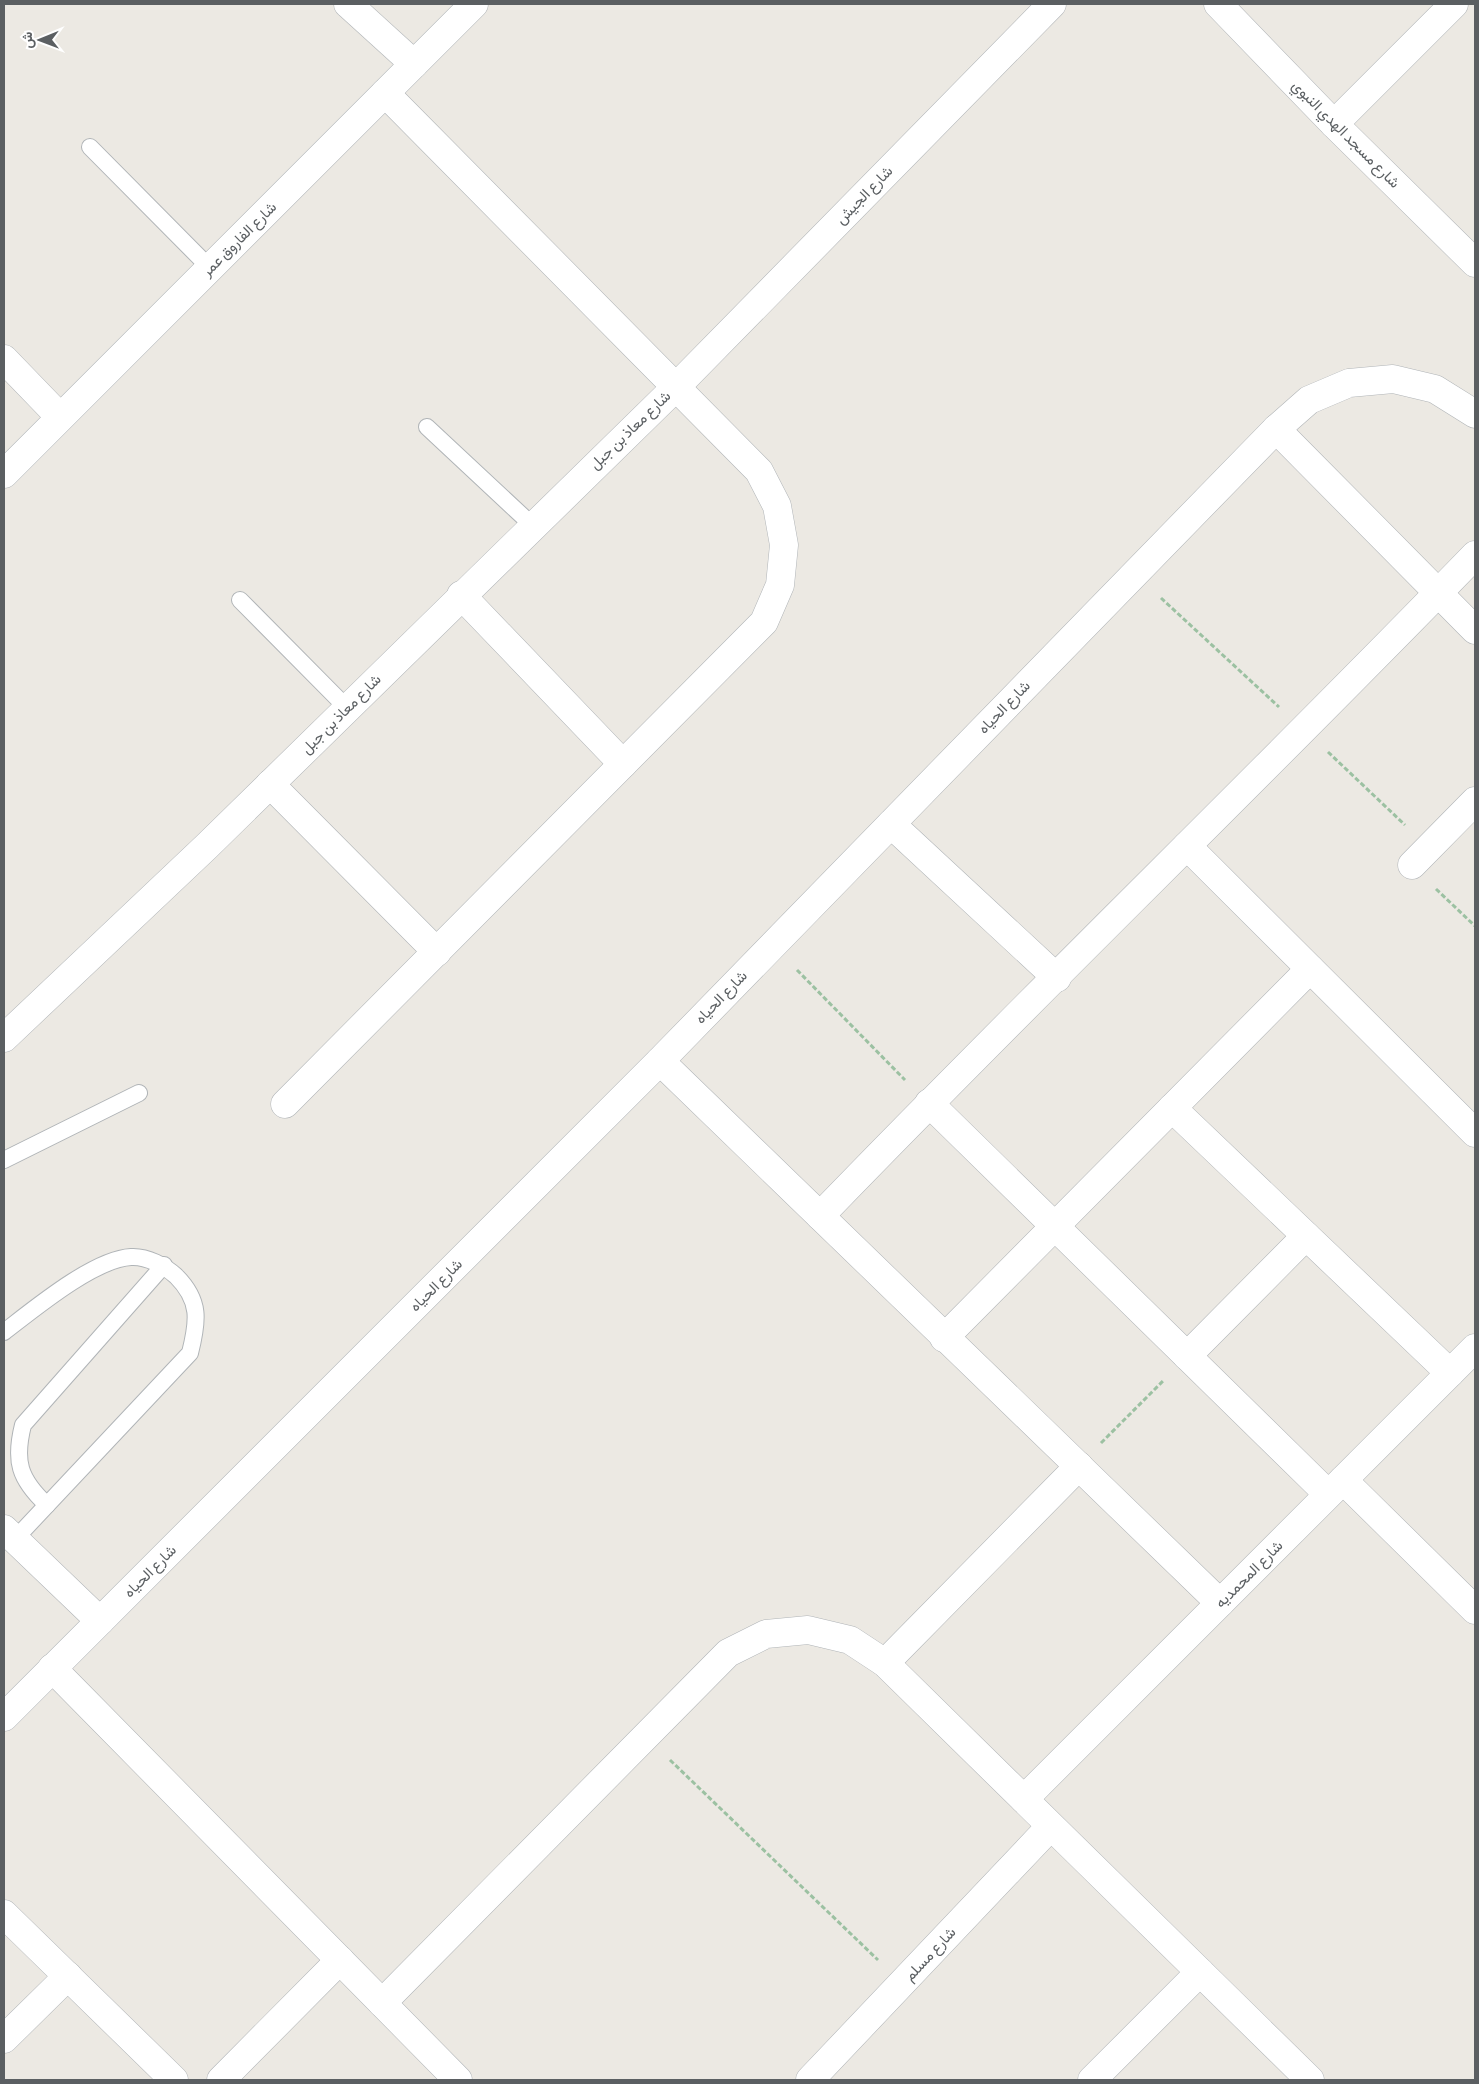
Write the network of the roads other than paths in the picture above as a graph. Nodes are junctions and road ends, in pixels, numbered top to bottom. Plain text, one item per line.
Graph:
1 (348, 4) edge
2 (474, 4) edge
3 (1052, 4) edge
4 (1218, 4) edge
5 (1454, 4) edge
6 (414, 64) junction
7 (385, 93) junction
8 (1334, 124) junction
9 (90, 147) dead end
10 (1475, 263) edge
11 (210, 268) junction
12 (4, 360) edge
13 (676, 386) junction
14 (1475, 414) edge
15 (60, 417) junction
16 (427, 427) dead end
17 (1276, 428) junction
18 (4, 474) edge
19 (532, 525) junction
20 (1475, 555) edge
21 (1439, 593) junction
22 (461, 595) junction
23 (240, 600) dead end
24 (1475, 630) edge
25 (347, 708) junction
26 (623, 764) junction
27 (270, 784) junction
28 (1475, 801) edge
29 (891, 824) junction
30 (1187, 846) junction
31 (1420, 857) road end
32 (437, 952) junction
33 (1310, 969) junction
34 (1057, 978) junction
35 (8, 1024) edge
36 (660, 1061) junction
37 (139, 1094) dead end
38 (928, 1103) junction
39 (286, 1104) dead end
40 (1172, 1108) junction
41 (1475, 1133) edge
42 (4, 1160) edge
43 (820, 1216) junction
44 (1054, 1226) junction
45 (1306, 1236) junction
46 (164, 1265) junction
47 (4, 1332) edge
48 (944, 1338) junction
49 (1475, 1348) edge
50 (1187, 1356) junction
51 (1450, 1373) junction
52 (1079, 1466) junction
53 (1336, 1487) junction
54 (47, 1505) junction
55 (9, 1534) edge
56 (1220, 1603) junction
57 (1475, 1610) edge
58 (100, 1621) junction
59 (885, 1663) junction
60 (52, 1668) junction
61 (4, 1717) edge
62 (1024, 1799) junction
63 (1050, 1827) junction
64 (4, 1914) edge
65 (340, 1960) junction
66 (1200, 1972) junction
67 (68, 1976) junction
68 (382, 2004) junction
69 (4, 2039) edge
70 (174, 2080) edge
71 (221, 2080) edge
72 (458, 2080) edge
73 (810, 2080) edge
74 (1092, 2080) edge
75 (1310, 2080) edge

1 - 6 street
2 - 6 street, شارع الفاروق عمر
3 - 13 street, شارع الجيش
4 - 8 street, شارع مسجد الهدي النبوي
5 - 8 street
6 - 7 street, شارع الفاروق عمر
7 - 11 street, شارع الفاروق عمر
7 - 13 street
8 - 10 street, شارع مسجد الهدي النبوي
9 - 11 lane
11 - 15 street, شارع الفاروق عمر
12 - 15 street
13 - 19 street, شارع معاذ بن جبل
13 - 26 street
14 - 17 street, شارع الحياه
15 - 18 street, شارع الفاروق عمر
16 - 19 lane
17 - 21 street
17 - 29 street, شارع الحياه
19 - 22 street, شارع معاذ بن جبل
20 - 21 street
21 - 24 street
21 - 30 street
22 - 25 street, شارع معاذ بن جبل
22 - 26 street
23 - 25 lane
25 - 27 street, شارع معاذ بن جبل
26 - 32 street
27 - 32 street
27 - 35 street, شارع معاذ بن جبل
28 - 31 street
29 - 34 street
29 - 36 street, شارع الحياه
30 - 33 street
30 - 34 street
32 - 39 street
33 - 40 street
33 - 41 street
34 - 38 street
36 - 43 street
36 - 58 street, شارع الحياه
37 - 42 lane
38 - 43 street
38 - 44 street
40 - 44 street
40 - 45 street
43 - 48 street
44 - 48 street
44 - 50 street
45 - 50 street
45 - 51 street
46 - 47 lane
46 - 54 lane
46 - 54 lane
48 - 52 street
49 - 51 street, شارع المحمديه
50 - 53 street
51 - 53 street, شارع المحمديه
52 - 56 street
52 - 59 street
53 - 56 street, شارع المحمديه
53 - 57 street
54 - 55 lane
55 - 58 street
56 - 62 street, شارع المحمديه
58 - 60 street, شارع الحياه
59 - 62 street
59 - 68 street
60 - 61 street, شارع الحياه
60 - 65 street
62 - 63 street
63 - 66 street
63 - 73 street, شارع مسلم
64 - 67 street
65 - 68 street
65 - 71 street
66 - 74 street
66 - 75 street
67 - 69 street
67 - 70 street
68 - 72 street

